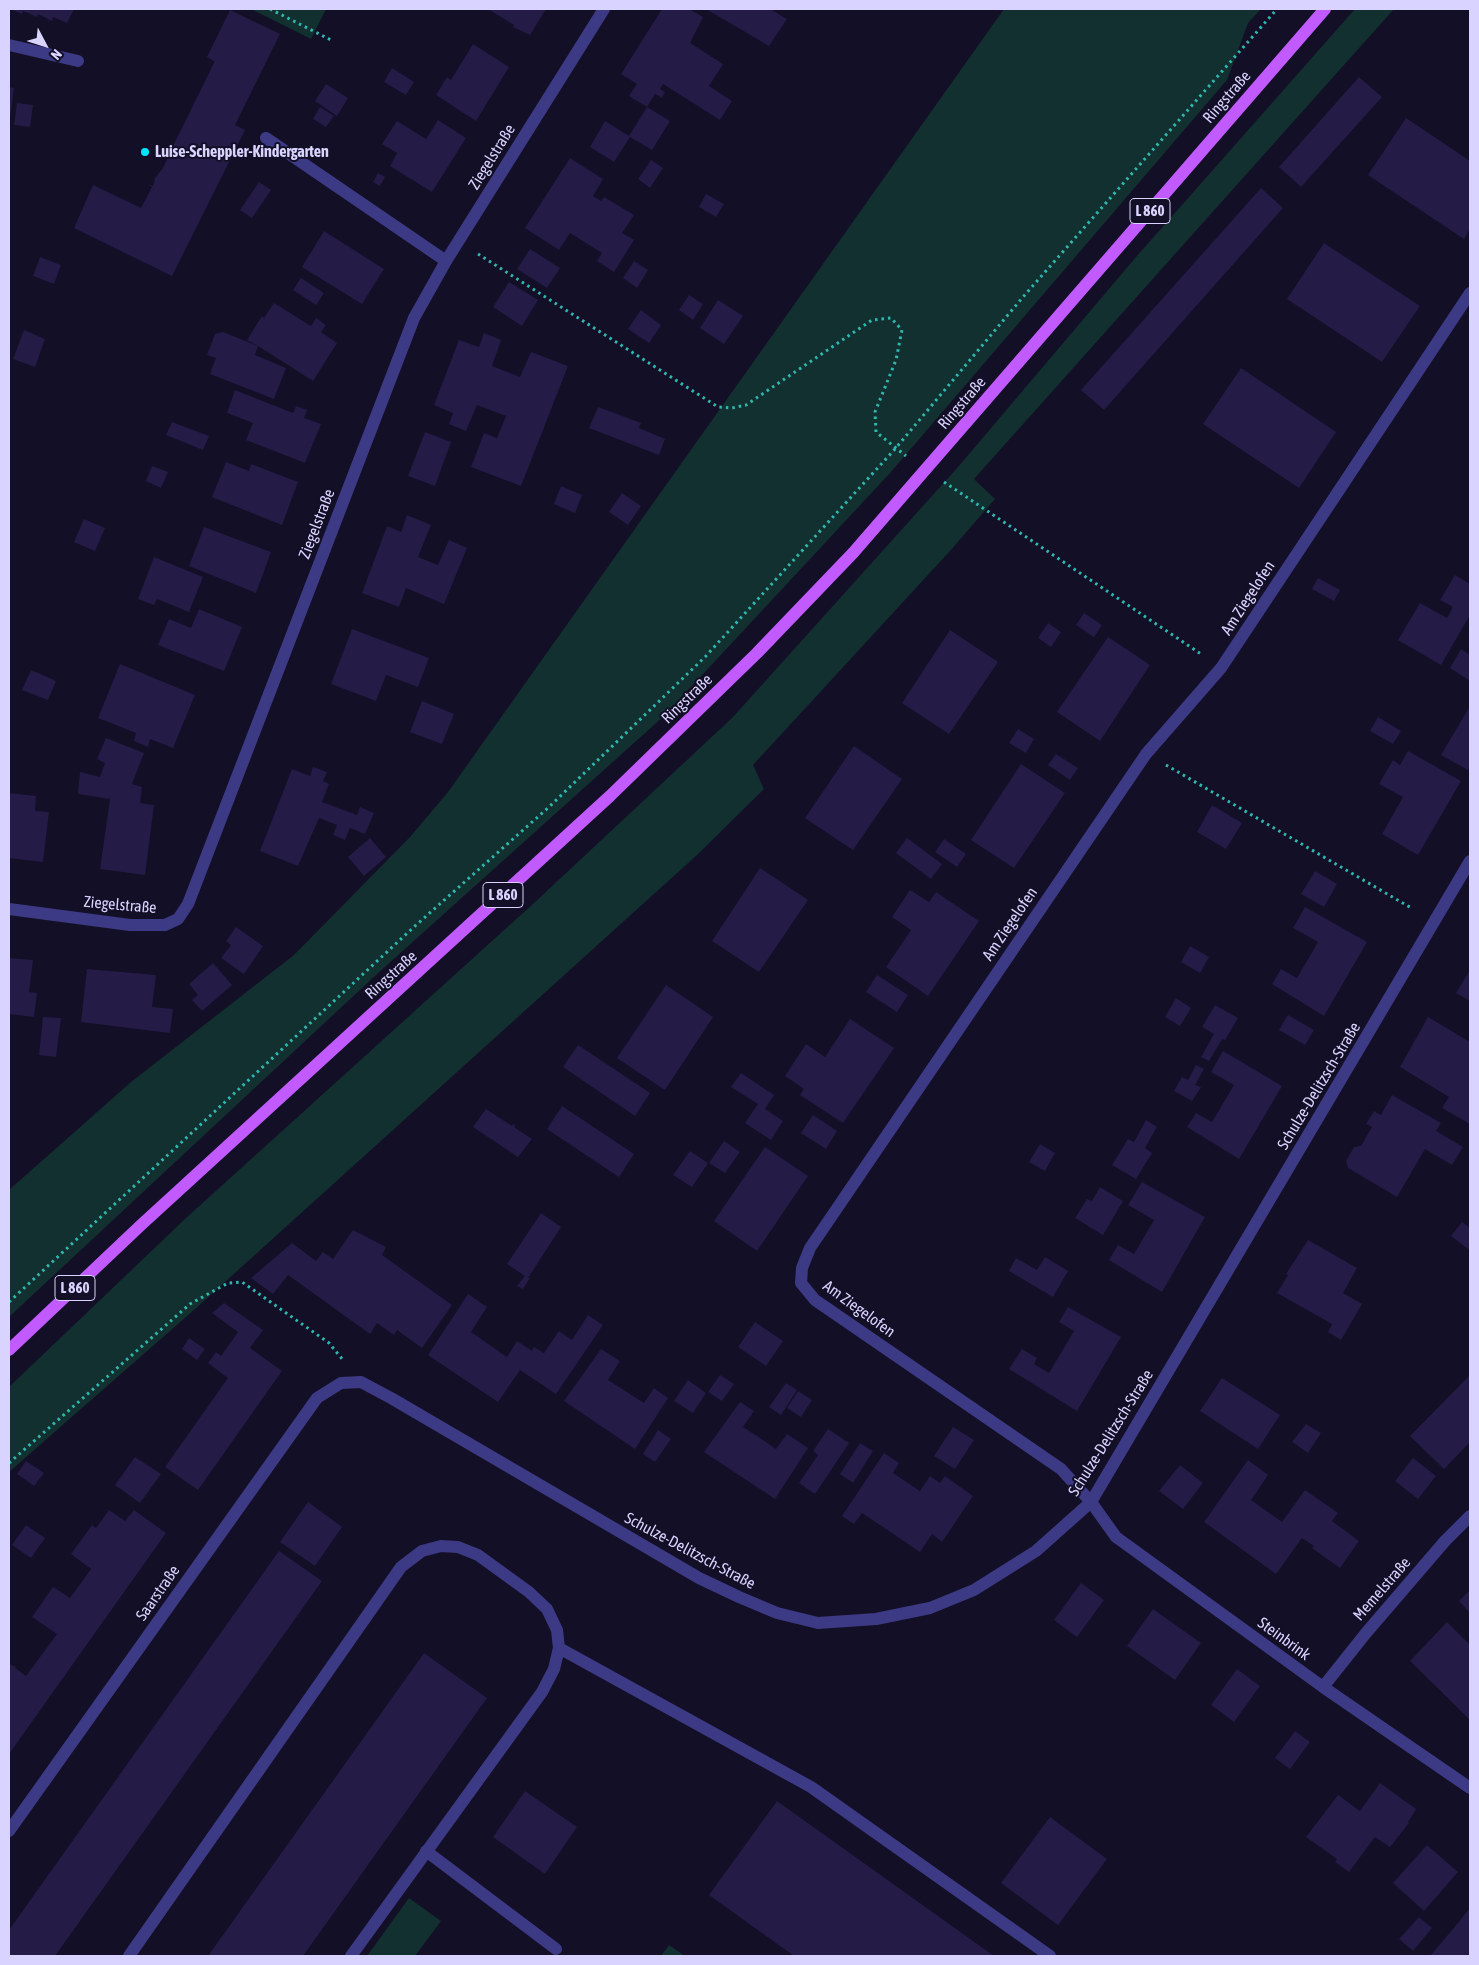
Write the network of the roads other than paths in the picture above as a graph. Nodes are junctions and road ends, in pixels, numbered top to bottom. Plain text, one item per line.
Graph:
1 (604, 9) edge
2 (1325, 9) edge
3 (9, 45) edge
4 (78, 61) dead end
5 (266, 138) dead end
6 (446, 261) junction
7 (1470, 293) edge
8 (1470, 861) edge
9 (9, 909) edge
10 (9, 1350) edge
11 (361, 1382) joint
12 (1091, 1502) junction
13 (1470, 1516) edge
14 (559, 1648) junction
15 (1323, 1687) junction
16 (1470, 1788) edge
17 (9, 1831) edge
18 (426, 1851) junction
19 (556, 1949) dead end
20 (129, 1956) edge
21 (351, 1956) edge
22 (1050, 1956) edge

1 - 6 street, Ziegelstraße
2 - 10 main road, Ringstraße / L 860
3 - 4 street
5 - 6 street
6 - 9 street, Ziegelstraße
7 - 12 street, Am Ziegelofen
8 - 12 street, Schulze-Delitzsch-Straße
11 - 12 street, Schulze-Delitzsch-Straße
11 - 17 street, Saarstraße
12 - 15 street, Steinbrink
13 - 15 street, Memelstraße
14 - 18 street
14 - 20 street
14 - 22 street
15 - 16 street, Steinbrink
18 - 19 street
18 - 21 street

